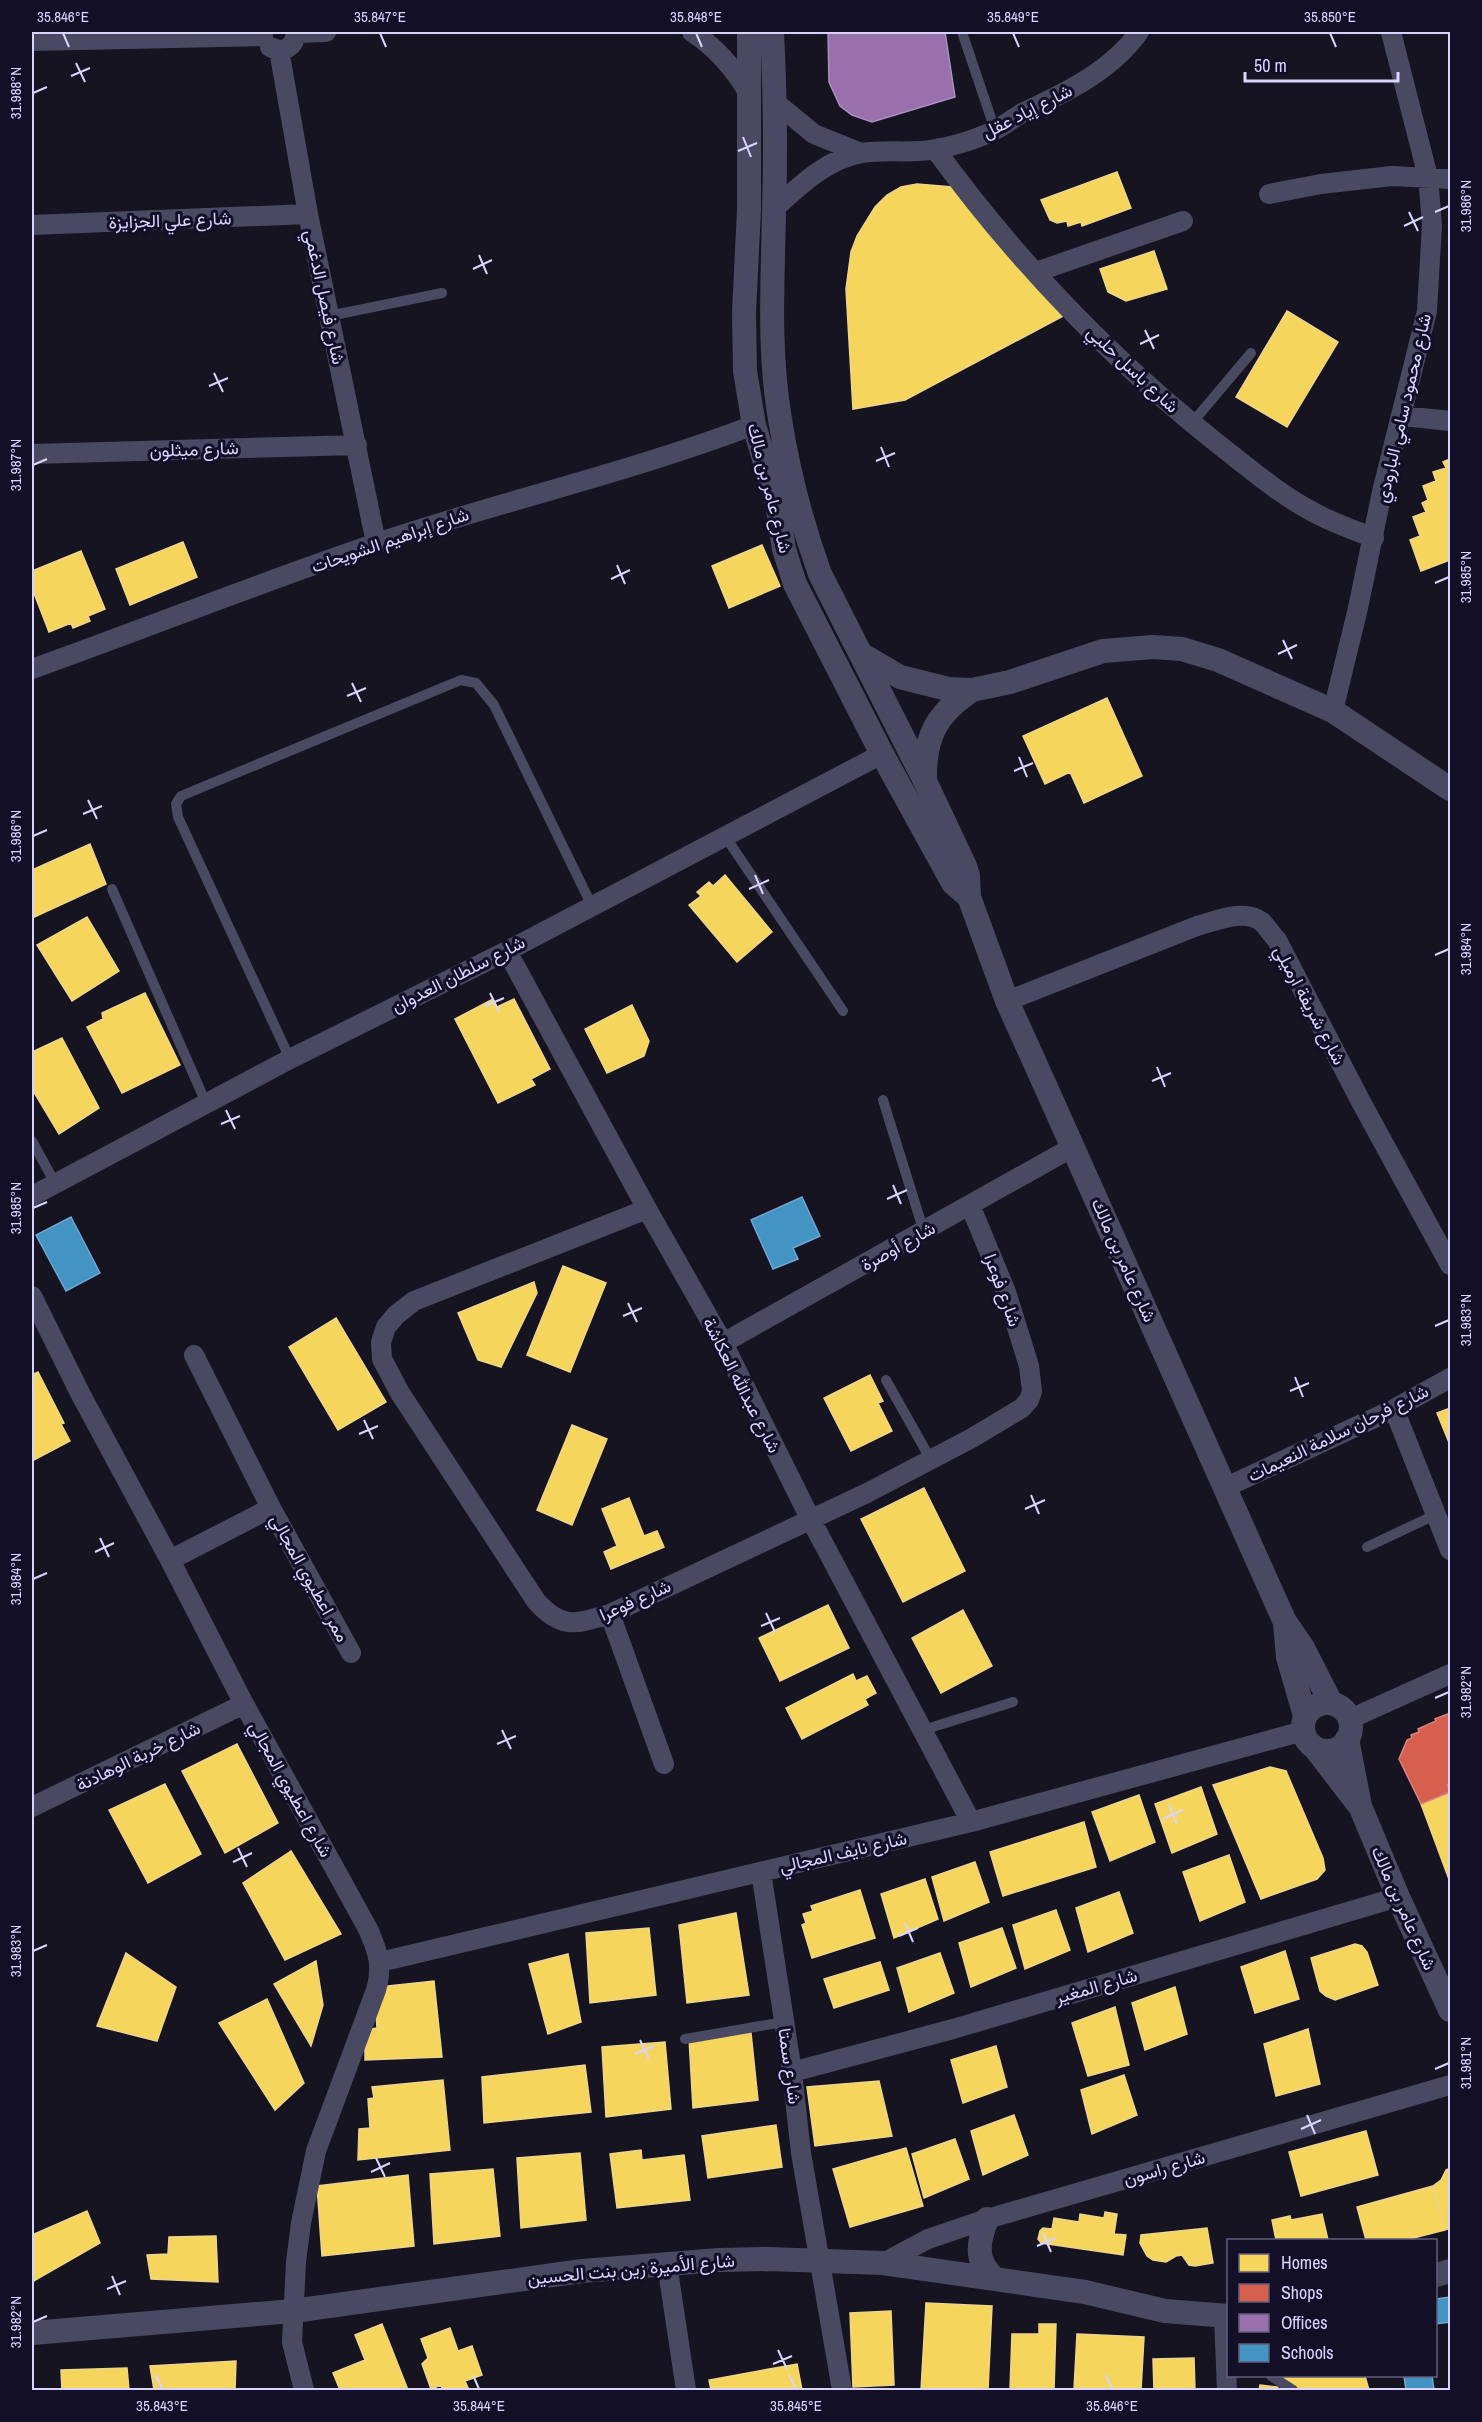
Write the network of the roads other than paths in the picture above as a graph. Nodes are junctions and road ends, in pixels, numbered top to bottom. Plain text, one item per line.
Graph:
1 (297, 32) edge
2 (327, 32) edge
3 (692, 32) edge
4 (749, 32) edge
5 (772, 32) edge
6 (962, 32) edge
7 (1139, 32) edge
8 (1391, 32) edge
9 (263, 34) edge
10 (32, 41) edge
11 (279, 50) junction
12 (749, 94) junction
13 (776, 104) junction
14 (995, 130) junction
15 (935, 149) junction
16 (861, 153) junction
17 (1428, 177) junction
18 (1450, 178) edge
19 (1269, 194) dead end
20 (774, 209) junction
21 (308, 214) junction
22 (1183, 220) dead end
23 (32, 225) edge
24 (1036, 272) junction
25 (442, 293) dead end
26 (329, 316) junction
27 (1251, 354) dead end
28 (1402, 416) junction
29 (780, 418) junction
30 (1450, 421) edge
31 (1192, 423) junction
32 (754, 425) junction
33 (357, 445) junction
34 (32, 454) edge
35 (1374, 538) junction
36 (376, 543) junction
37 (859, 652) junction
38 (32, 669) edge
39 (972, 690) junction
40 (1333, 711) junction
41 (882, 754) junction
42 (925, 781) junction
43 (1450, 789) edge
44 (725, 836) junction
45 (112, 889) dead end
46 (969, 897) junction
47 (592, 906) junction
48 (507, 951) junction
49 (1007, 1000) junction
50 (843, 1011) dead end
51 (290, 1059) junction
52 (883, 1100) dead end
53 (206, 1103) junction
54 (32, 1142) edge
55 (1073, 1147) junction
56 (55, 1183) junction
57 (32, 1194) edge
58 (969, 1205) junction
59 (647, 1209) junction
60 (924, 1232) junction
61 (1450, 1265) edge
62 (32, 1296) edge
63 (723, 1343) junction
64 (194, 1355) dead end
65 (1450, 1378) edge
66 (886, 1380) dead end
67 (1394, 1409) junction
68 (931, 1460) junction
69 (1224, 1488) junction
70 (271, 1508) junction
71 (1437, 1514) junction
72 (810, 1518) junction
73 (1367, 1547) dead end
74 (1450, 1550) edge
75 (170, 1560) junction
76 (610, 1614) junction
77 (1284, 1620) junction
78 (351, 1653) dead end
79 (1450, 1674) edge
80 (1013, 1702) dead end
81 (1331, 1703) junction
82 (244, 1704) junction
83 (1348, 1729) junction
84 (924, 1730) junction
85 (1308, 1732) junction
86 (664, 1764) dead end
87 (1360, 1806) junction
88 (32, 1808) edge
89 (971, 1822) junction
90 (761, 1872) junction
91 (1398, 1897) junction
92 (380, 1962) junction
93 (1450, 2010) edge
94 (784, 2022) junction
95 (685, 2039) dead end
96 (792, 2072) junction
97 (1450, 2085) edge
98 (987, 2219) junction
99 (819, 2260) junction
100 (883, 2262) junction
101 (667, 2264) junction
102 (994, 2279) junction
103 (293, 2311) junction
104 (1226, 2316) edge
105 (32, 2333) edge
106 (1227, 2346) edge
107 (1272, 2377) edge
108 (304, 2391) edge
109 (686, 2391) edge
110 (842, 2391) edge
111 (1227, 2391) edge
112 (1293, 2391) edge

1 - 2 street
1 - 11 street
3 - 12 street
4 - 12 street, شارع عامر بن مالك
5 - 13 street, شارع عامر بن مالك
6 - 14 lane
7 - 14 street, شارع إياد عقل
8 - 17 street, شارع محمود سامي البارودي
9 - 10 street
9 - 11 street
11 - 21 street, شارع فيصل الدغمي
12 - 32 street, شارع عامر بن مالك
13 - 16 street, شارع إياد عقل
13 - 20 street, شارع عامر بن مالك
14 - 15 street, شارع إياد عقل
15 - 16 street, شارع إياد عقل
15 - 24 street, شارع باسل حلبي
16 - 20 street, شارع إياد عقل
17 - 18 street
17 - 19 street
17 - 28 street, شارع محمود سامي البارودي
20 - 29 street, شارع عامر بن مالك
21 - 23 street, شارع علي الجزايزة
21 - 26 street, شارع فيصل الدغمي
22 - 24 street
24 - 31 street, شارع باسل حلبي
25 - 26 lane
26 - 33 street, شارع فيصل الدغمي
27 - 31 lane
28 - 30 street
28 - 35 street, شارع محمود سامي البارودي
29 - 32 street
29 - 37 street, شارع عامر بن مالك
31 - 35 street, شارع باسل حلبي
32 - 36 street, شارع إبراهيم الشويحات
32 - 41 street, شارع عامر بن مالك
33 - 34 street, شارع ميثلون
33 - 36 street, شارع فيصل الدغمي
35 - 40 street, شارع محمود سامي البارودي
36 - 38 street, شارع إبراهيم الشويحات
37 - 39 street
37 - 42 street, شارع عامر بن مالك
39 - 40 street
39 - 42 street
40 - 43 street
41 - 44 street, شارع سلطان العدوان
41 - 46 street, شارع عامر بن مالك
42 - 46 street, شارع عامر بن مالك
44 - 47 street, شارع سلطان العدوان
44 - 50 lane
45 - 53 lane
46 - 49 street, شارع عامر بن مالك
47 - 48 street, شارع سلطان العدوان
47 - 51 lane
48 - 51 street, شارع سلطان العدوان
48 - 59 street, شارع عبدالله العكاشة
49 - 55 street, شارع عامر بن مالك
49 - 61 street, شارع شريفة ارميلي
51 - 53 street, شارع سلطان العدوان
52 - 60 lane
53 - 56 street, شارع سلطان العدوان
54 - 56 lane
55 - 58 street, شارع أوصرة
55 - 69 street, شارع عامر بن مالك
56 - 57 street, شارع سلطان العدوان
58 - 60 street, شارع أوصرة
58 - 68 street, شارع فوعرا
59 - 63 street, شارع عبدالله العكاشة
59 - 76 street, شارع فوعرا
60 - 63 street, شارع أوصرة
62 - 75 street, شارع اعطيوي المجالي
63 - 72 street, شارع عبدالله العكاشة
64 - 70 street
65 - 67 street, شارع فرحان سلامة النعيمات
66 - 68 lane
67 - 69 street, شارع فرحان سلامة النعيمات
67 - 71 street
68 - 72 street, شارع فوعرا
69 - 77 street, شارع عامر بن مالك
70 - 75 street, ممر اعطيوي المجالي
70 - 78 street, ممر اعطيوي المجالي
71 - 73 lane
71 - 74 street
72 - 76 street, شارع فوعرا
72 - 84 street, شارع عبدالله العكاشة
75 - 82 street, شارع اعطيوي المجالي
76 - 86 street
77 - 81 street, شارع عامر بن مالك
77 - 85 street, شارع عامر بن مالك
79 - 83 street
80 - 84 lane
81 - 83 street
81 - 85 street
82 - 88 street, شارع خربة الوهادنة
82 - 92 street, شارع اعطيوي المجالي
83 - 85 street
83 - 87 street, شارع عامر بن مالك
84 - 89 street, شارع عبدالله العكاشة
85 - 87 street, شارع عامر بن مالك
85 - 89 street, شارع نايف المجالي
87 - 91 street, شارع عامر بن مالك
89 - 90 street, شارع نايف المجالي
90 - 92 street, شارع نايف المجالي
90 - 94 street, شارع سمتا
91 - 93 street, شارع عامر بن مالك
91 - 96 street, شارع المغير
92 - 103 street, شارع اعطيوي المجالي
94 - 95 lane
94 - 96 street, شارع سمتا
96 - 99 street, شارع سمتا
97 - 98 street, شارع راسون
98 - 100 street, شارع راسون
98 - 102 street
99 - 100 street, شارع الأميرة زين بنت الحسين
99 - 101 street, شارع الأميرة زين بنت الحسين
99 - 110 street, شارع سمتا
100 - 102 street, شارع الأميرة زين بنت الحسين
101 - 103 street, شارع الأميرة زين بنت الحسين
101 - 109 street
102 - 104 street, شارع الأميرة زين بنت الحسين
103 - 105 street, شارع الأميرة زين بنت الحسين
103 - 108 street, شارع اعطيوي المجالي
104 - 106 street
106 - 111 street
107 - 112 lane

